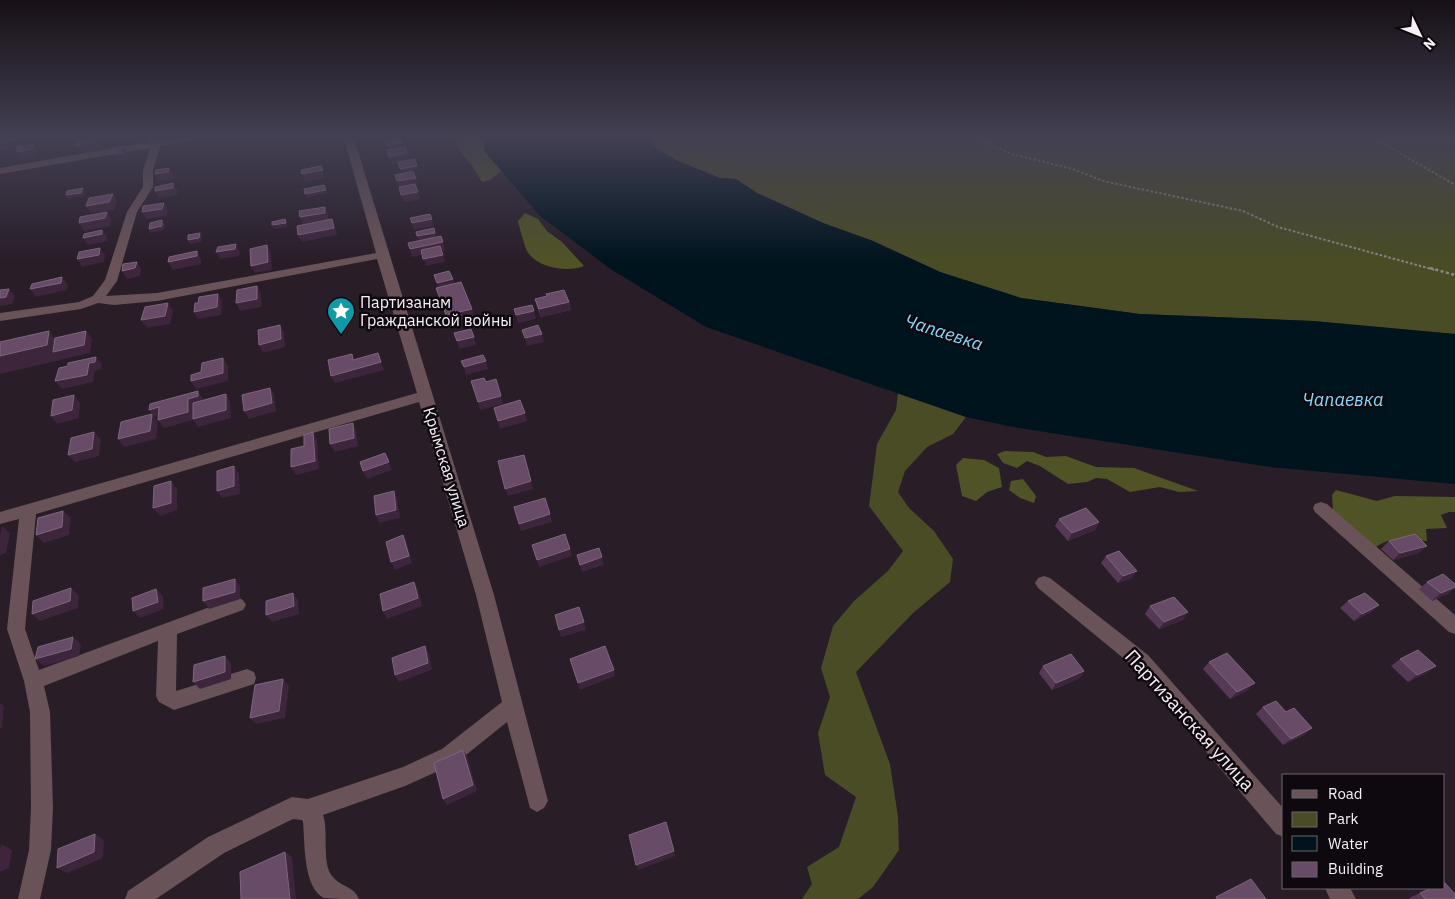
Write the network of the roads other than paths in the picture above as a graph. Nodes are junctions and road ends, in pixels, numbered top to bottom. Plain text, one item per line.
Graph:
1 (148, 177) edge
2 (360, 177) edge
3 (382, 255) junction
4 (97, 299) junction
5 (0, 317) edge
6 (425, 395) junction
7 (1320, 508) dead end
8 (28, 510) junction
9 (0, 518) edge
10 (1044, 583) dead end
11 (237, 605) dead end
12 (1455, 626) edge
13 (168, 629) junction
14 (247, 678) dead end
15 (33, 681) junction
16 (513, 706) junction
17 (537, 801) dead end
18 (308, 810) junction
19 (1282, 824) edge
20 (1337, 889) edge
21 (30, 899) edge
22 (136, 899) edge
23 (348, 899) edge
24 (1345, 899) edge

1 - 4 street
2 - 3 street, Крымская улица
3 - 4 street
3 - 6 street, Крымская улица
4 - 5 street
6 - 8 street
6 - 16 street, Крымская улица
7 - 12 street
8 - 9 street
8 - 15 street
10 - 19 street, Партизанская улица
11 - 13 street
13 - 14 street
13 - 15 street
15 - 21 street
16 - 17 street, Крымская улица
16 - 18 street
18 - 22 street
18 - 23 street
20 - 24 street

